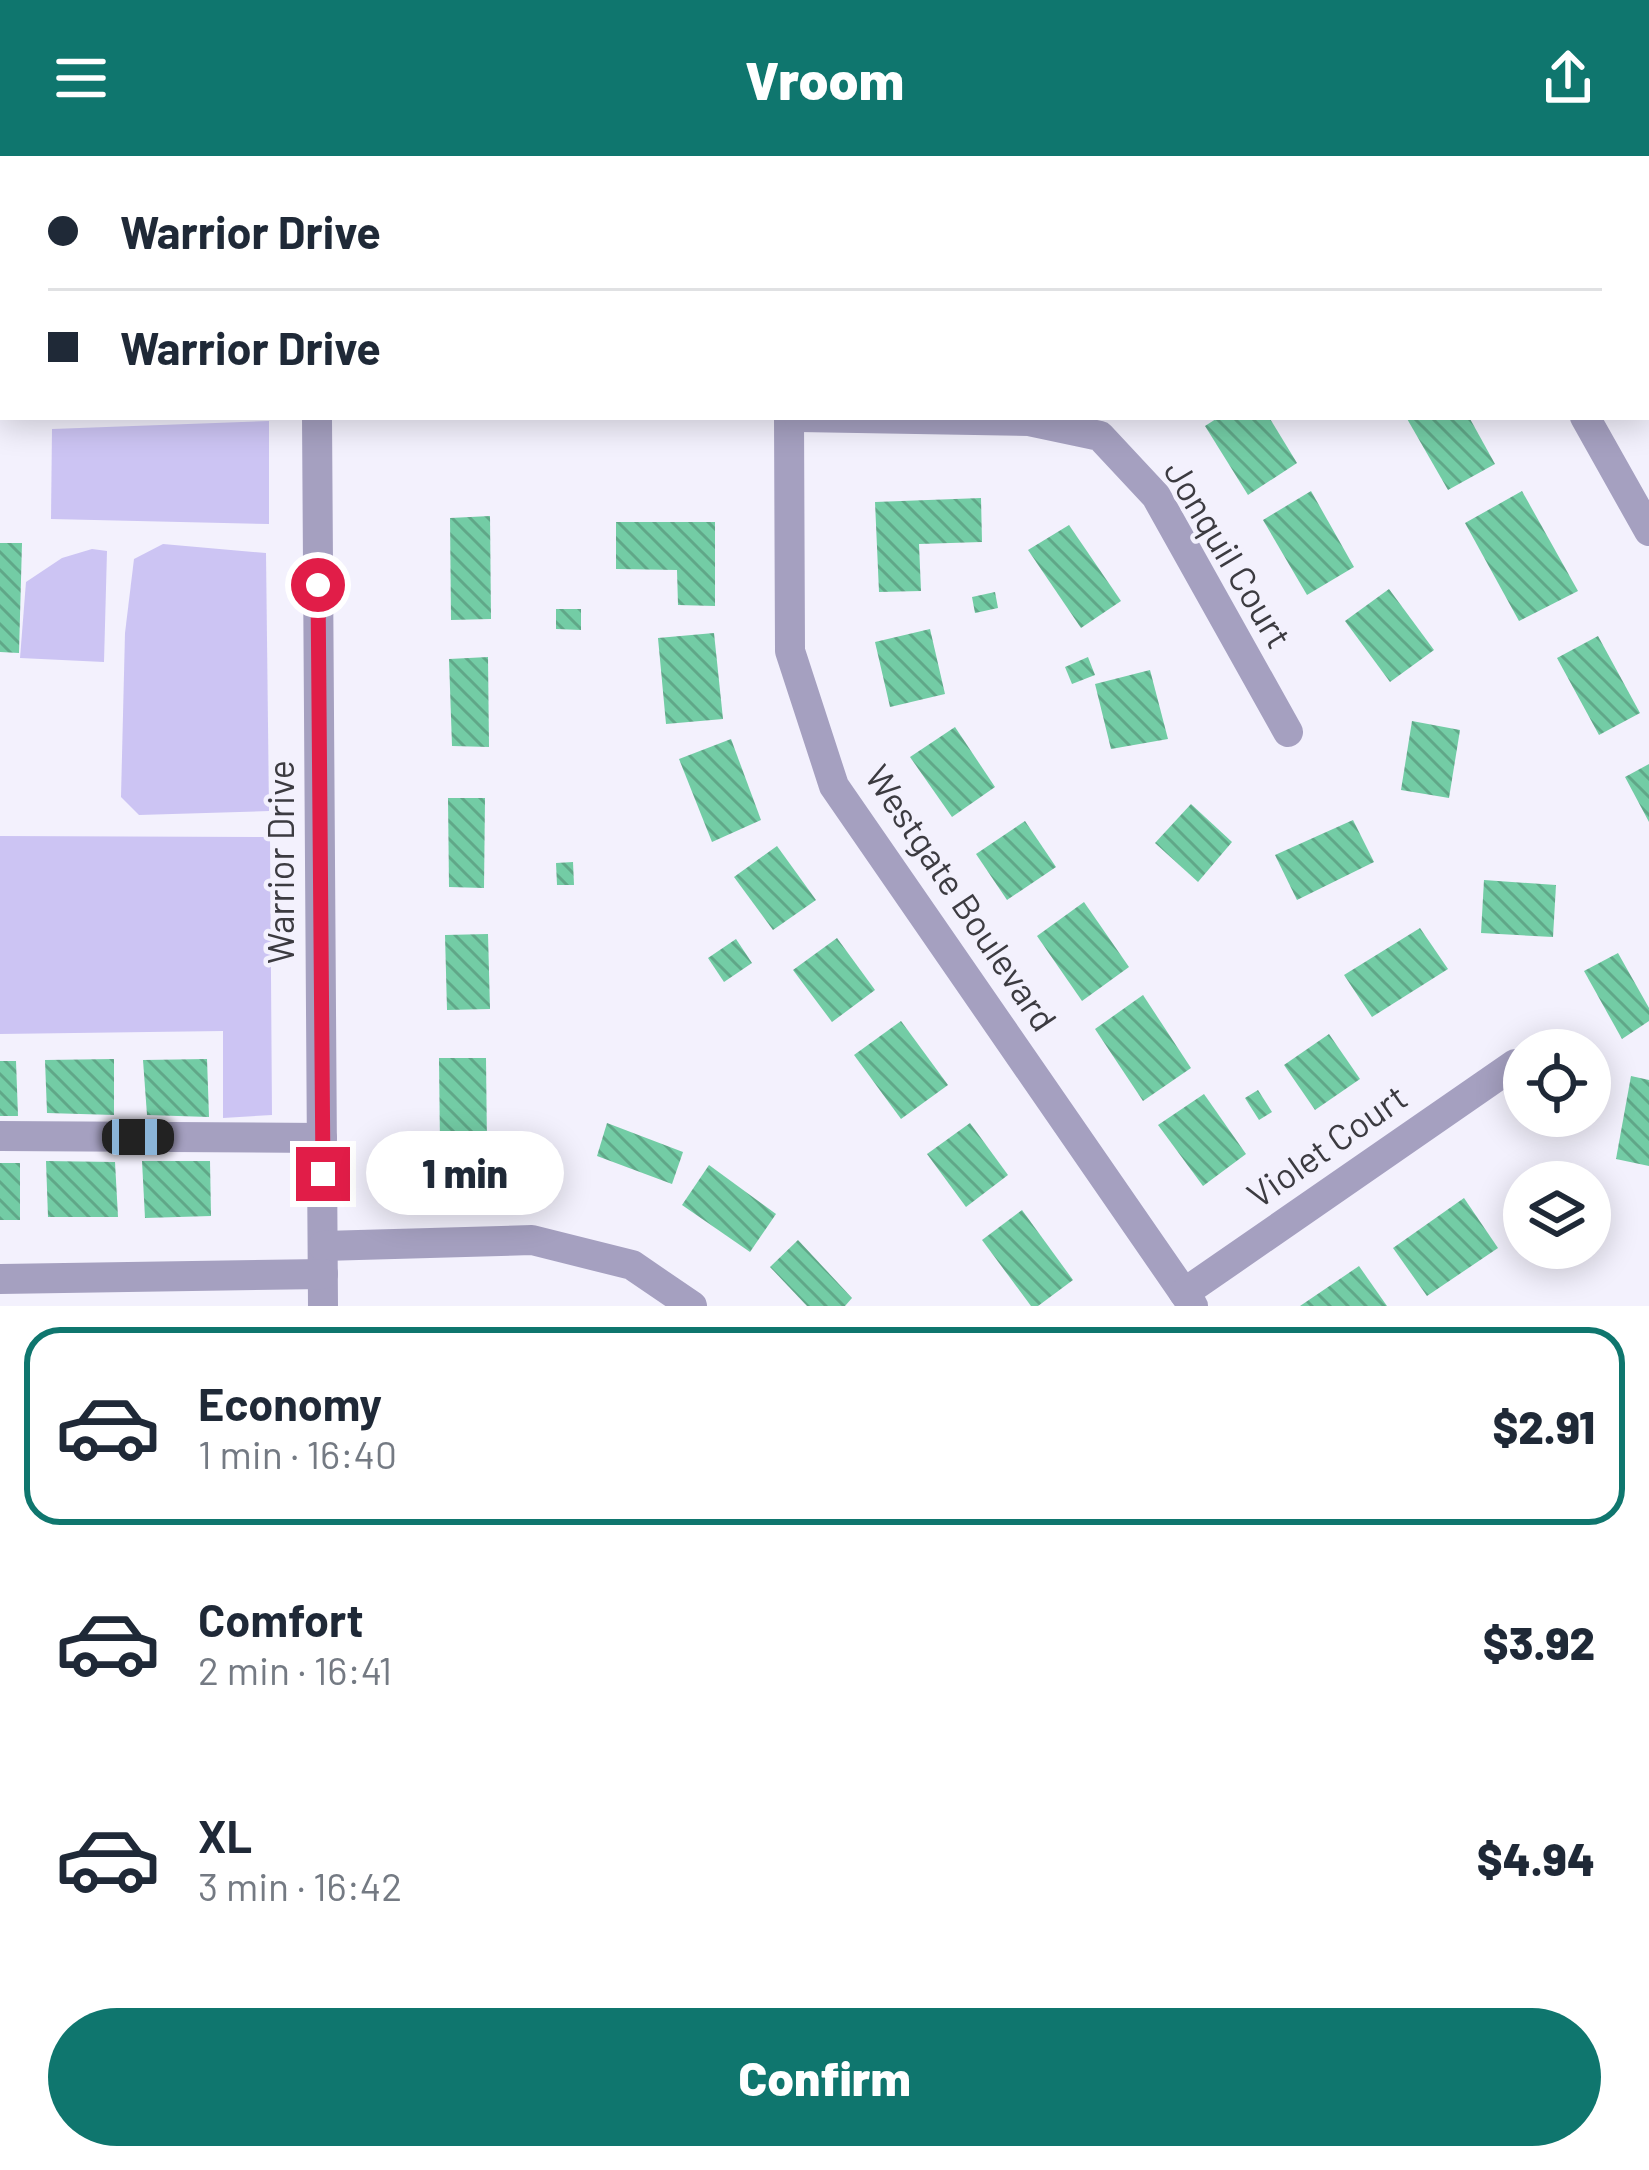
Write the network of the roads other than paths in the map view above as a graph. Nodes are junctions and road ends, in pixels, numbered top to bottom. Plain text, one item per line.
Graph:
1 (317, 420) edge
2 (789, 420) edge
3 (972, 420) edge
4 (1587, 420) edge
5 (1649, 532) edge
6 (1288, 731) dead end
7 (1503, 1073) edge
8 (0, 1136) edge
9 (322, 1138) junction
10 (323, 1260) junction
11 (0, 1279) edge
12 (1188, 1299) edge
13 (322, 1306) edge
14 (692, 1306) edge

1 - 9 street, Warrior Drive
2 - 12 street, Westgate Boulevard
3 - 6 street, Jonquil Court
4 - 5 street
7 - 12 street, Violet Court
8 - 9 street
9 - 10 street, Warrior Drive
10 - 11 street
10 - 13 street, Warrior Drive
10 - 14 street

